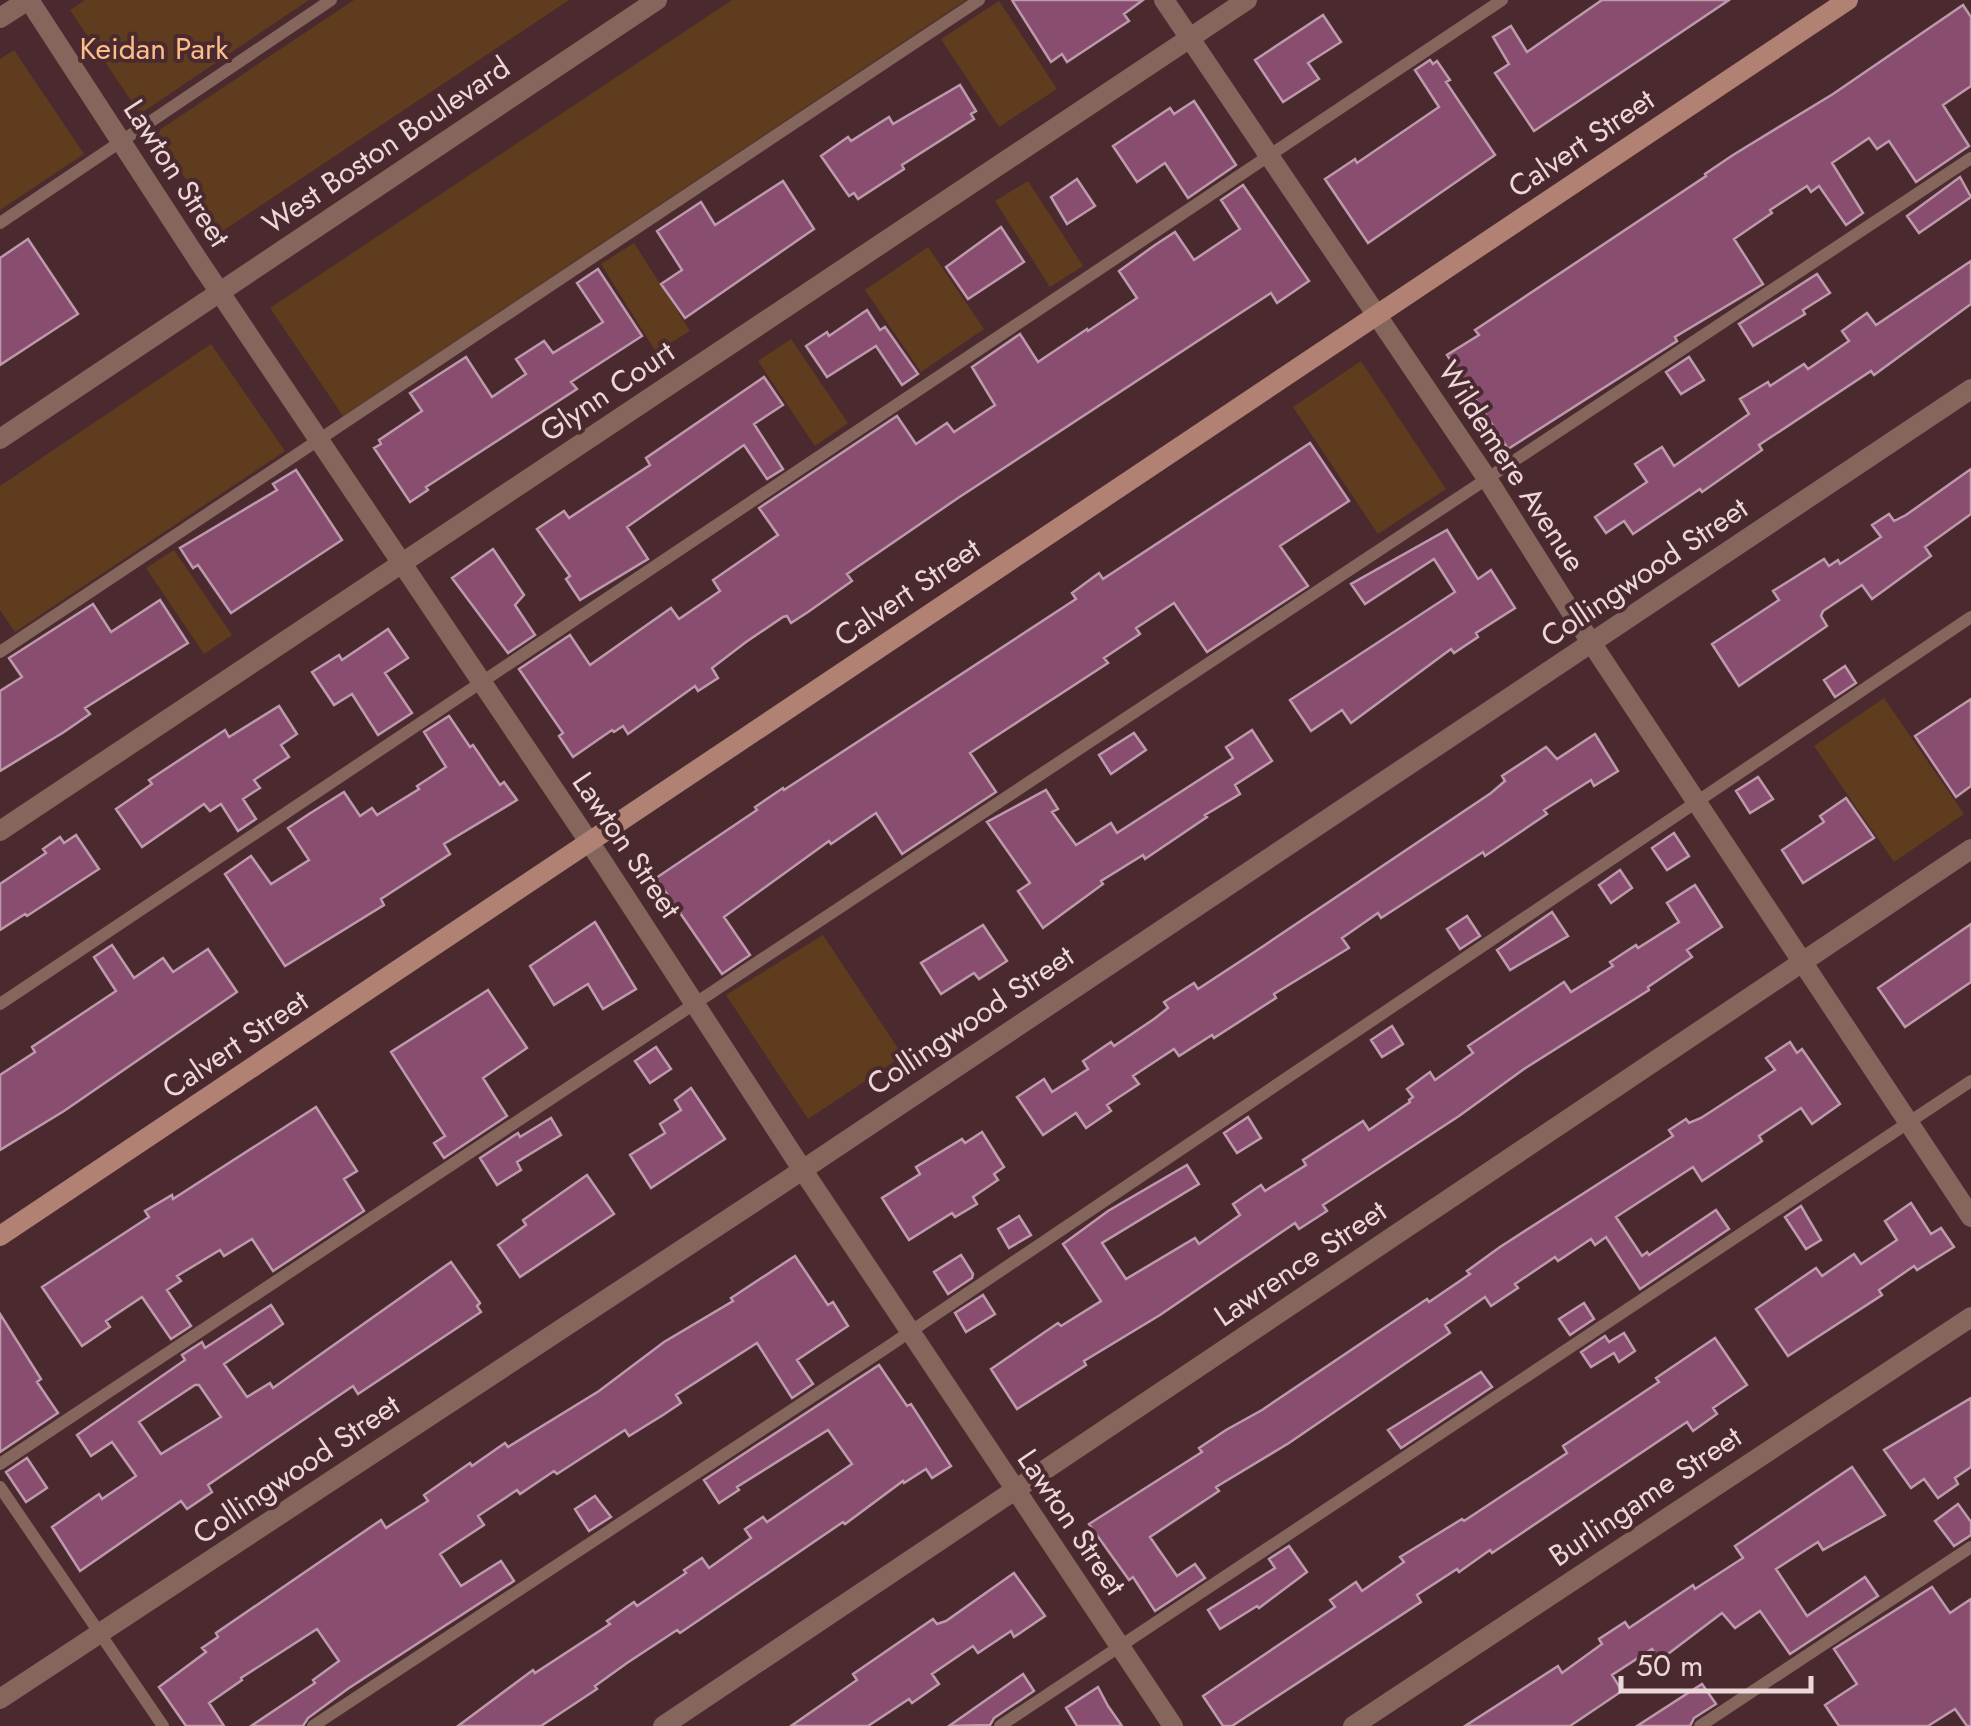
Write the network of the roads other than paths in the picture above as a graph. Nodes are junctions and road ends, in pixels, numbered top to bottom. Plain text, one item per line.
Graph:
1 (28, 0) edge
2 (331, 0) edge
3 (657, 0) edge
4 (978, 0) edge
5 (1164, 0) edge
6 (1247, 0) edge
7 (1502, 0) edge
8 (1848, 0) edge
9 (0, 18) edge
10 (1189, 38) junction
11 (120, 141) junction
12 (1270, 154) junction
13 (1971, 158) edge
14 (0, 223) edge
15 (219, 293) junction
16 (1377, 314) junction
17 (1971, 388) edge
18 (0, 439) edge
19 (319, 440) junction
20 (1488, 480) junction
21 (401, 565) junction
22 (1971, 617) edge
23 (1592, 643) junction
24 (0, 652) edge
25 (480, 684) junction
26 (1696, 801) junction
27 (0, 831) edge
28 (588, 840) junction
29 (1971, 849) edge
30 (1801, 962) junction
31 (0, 1004) edge
32 (697, 1004) junction
33 (1971, 1081) edge
34 (1908, 1124) junction
35 (802, 1169) junction
36 (1971, 1217) edge
37 (0, 1236) edge
38 (1971, 1317) edge
39 (910, 1331) junction
40 (0, 1464) edge
41 (0, 1486) edge
42 (1016, 1492) junction
43 (1971, 1547) edge
44 (100, 1635) junction
45 (1120, 1646) junction
46 (0, 1699) edge
47 (163, 1726) edge
48 (312, 1726) edge
49 (663, 1726) edge
50 (1000, 1726) edge
51 (1173, 1726) edge
52 (1353, 1726) edge
53 (1700, 1726) edge

1 - 9 street
1 - 11 street, Lawton Street
2 - 11 lane
3 - 15 street, West Boston Boulevard
4 - 19 lane
5 - 10 street, Wildemere Avenue
6 - 10 street, Glynn Court
7 - 12 lane
8 - 16 street, Calvert Street
10 - 12 street, Wildemere Avenue
10 - 21 street, Glynn Court
11 - 14 lane
11 - 15 street, Lawton Street
12 - 16 street, Wildemere Avenue
12 - 25 lane
13 - 20 lane
15 - 18 street, West Boston Boulevard
15 - 19 street, Lawton Street
16 - 20 street, Wildemere Avenue
16 - 28 street, Calvert Street
17 - 23 street, Collingwood Street
19 - 21 street, Lawton Street
19 - 24 lane
20 - 23 street, Wildemere Avenue
20 - 32 lane
21 - 25 street, Lawton Street
21 - 27 street, Glynn Court
22 - 26 lane
23 - 26 street, Wildemere Avenue
23 - 35 street, Collingwood Street
25 - 28 street, Lawton Street
25 - 31 lane
26 - 30 street, Wildemere Avenue
26 - 39 lane
28 - 32 street, Lawton Street
28 - 37 street, Calvert Street
29 - 30 street, Lawrence Street
30 - 34 street, Wildemere Avenue
30 - 42 street, Lawrence Street
32 - 35 street, Lawton Street
32 - 40 lane
33 - 34 lane
34 - 36 street, Wildemere Avenue
34 - 45 lane
35 - 39 street, Lawton Street
35 - 44 street, Collingwood Street
38 - 52 street, Burlingame Street
39 - 42 street, Lawton Street
39 - 48 lane
41 - 44 lane
42 - 45 street, Lawton Street
42 - 49 street, Lawrence Street
43 - 53 lane
44 - 46 street, Collingwood Street
44 - 47 lane
45 - 50 lane
45 - 51 street, Lawton Street

